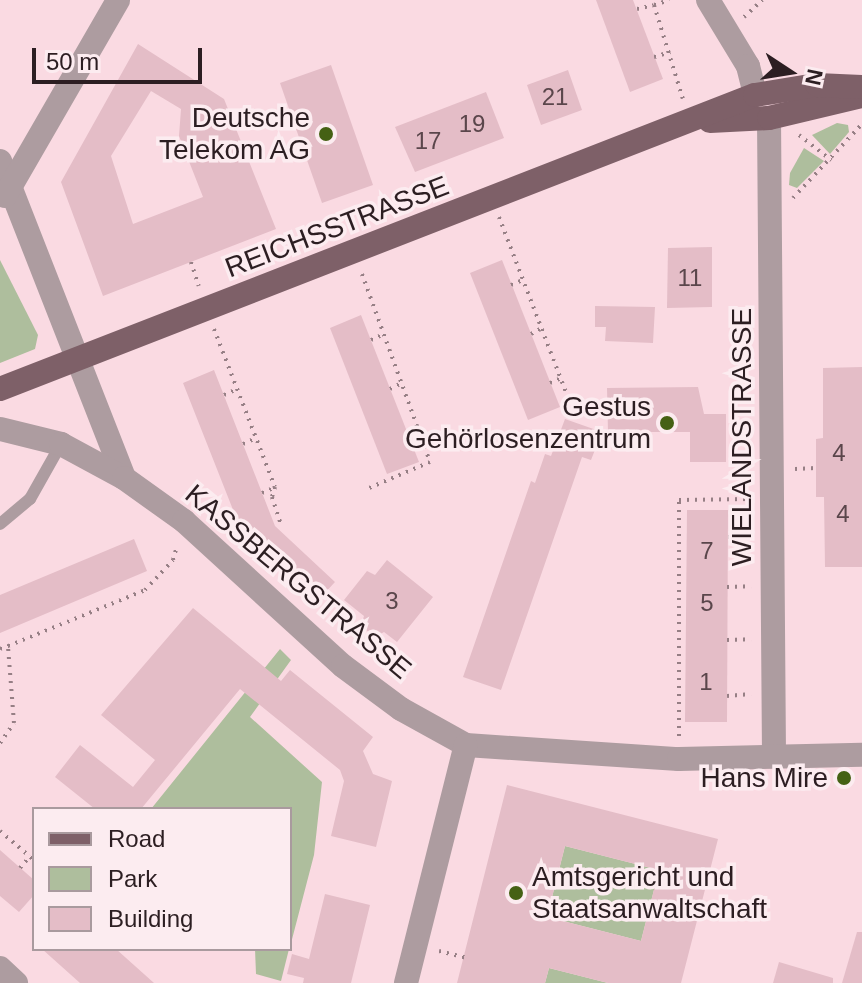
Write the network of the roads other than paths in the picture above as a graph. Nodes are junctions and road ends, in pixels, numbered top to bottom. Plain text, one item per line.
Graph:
1 (118, 0) edge
2 (708, 0) edge
3 (862, 87) edge
4 (755, 95) junction
5 (862, 96) edge
6 (769, 118) junction
7 (693, 123) junction
8 (0, 161) edge
9 (5, 196) edge
10 (77, 359) junction
11 (0, 389) edge
12 (0, 429) edge
13 (61, 444) junction
14 (124, 478) junction
15 (0, 524) edge
16 (466, 745) junction
17 (862, 755) edge
18 (774, 756) junction
19 (0, 968) edge
20 (16, 983) edge
21 (406, 983) edge

1 - 9 street
2 - 4 street
3 - 4 main road, REICHSSTRASSE
4 - 7 main road, REICHSSTRASSE
5 - 6 main road, REICHSSTRASSE
6 - 7 main road, REICHSSTRASSE
6 - 18 street, WIELANDSTRASSE
7 - 10 main road, REICHSSTRASSE
8 - 9 street
9 - 10 street
10 - 11 main road, REICHSSTRASSE
10 - 14 street
12 - 13 street, KASSBERGSTRASSE
13 - 14 street, KASSBERGSTRASSE
13 - 15 lane
14 - 16 street, KASSBERGSTRASSE
16 - 18 street, KASSBERGSTRASSE
16 - 21 street
17 - 18 street, KASSBERGSTRASSE
19 - 20 street

